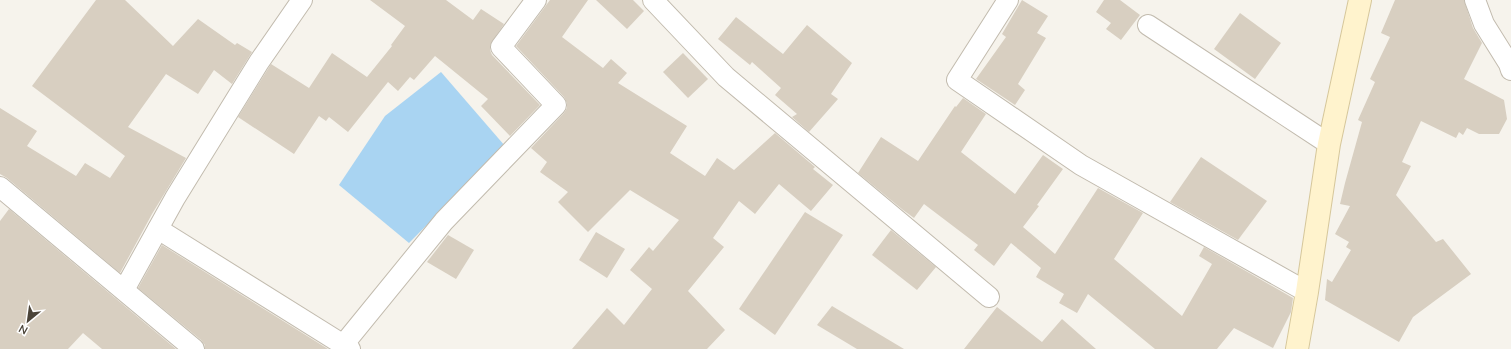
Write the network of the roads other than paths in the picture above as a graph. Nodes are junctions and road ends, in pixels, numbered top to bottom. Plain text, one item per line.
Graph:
1 (302, 0) edge
2 (536, 0) edge
3 (653, 0) edge
4 (1008, 0) edge
5 (1360, 0) edge
6 (1475, 0) edge
7 (1148, 25) dead end
8 (1511, 70) edge
9 (1329, 144) junction
10 (0, 187) edge
11 (158, 229) junction
12 (124, 290) junction
13 (1307, 292) junction
14 (989, 297) dead end
15 (347, 347) edge
16 (194, 349) edge
17 (1297, 349) edge

1 - 11 street
2 - 15 street
3 - 14 street
4 - 13 street
5 - 9 street
6 - 8 street
7 - 9 street
9 - 13 street
10 - 12 street
11 - 12 street
11 - 15 street
12 - 16 street
13 - 17 street

